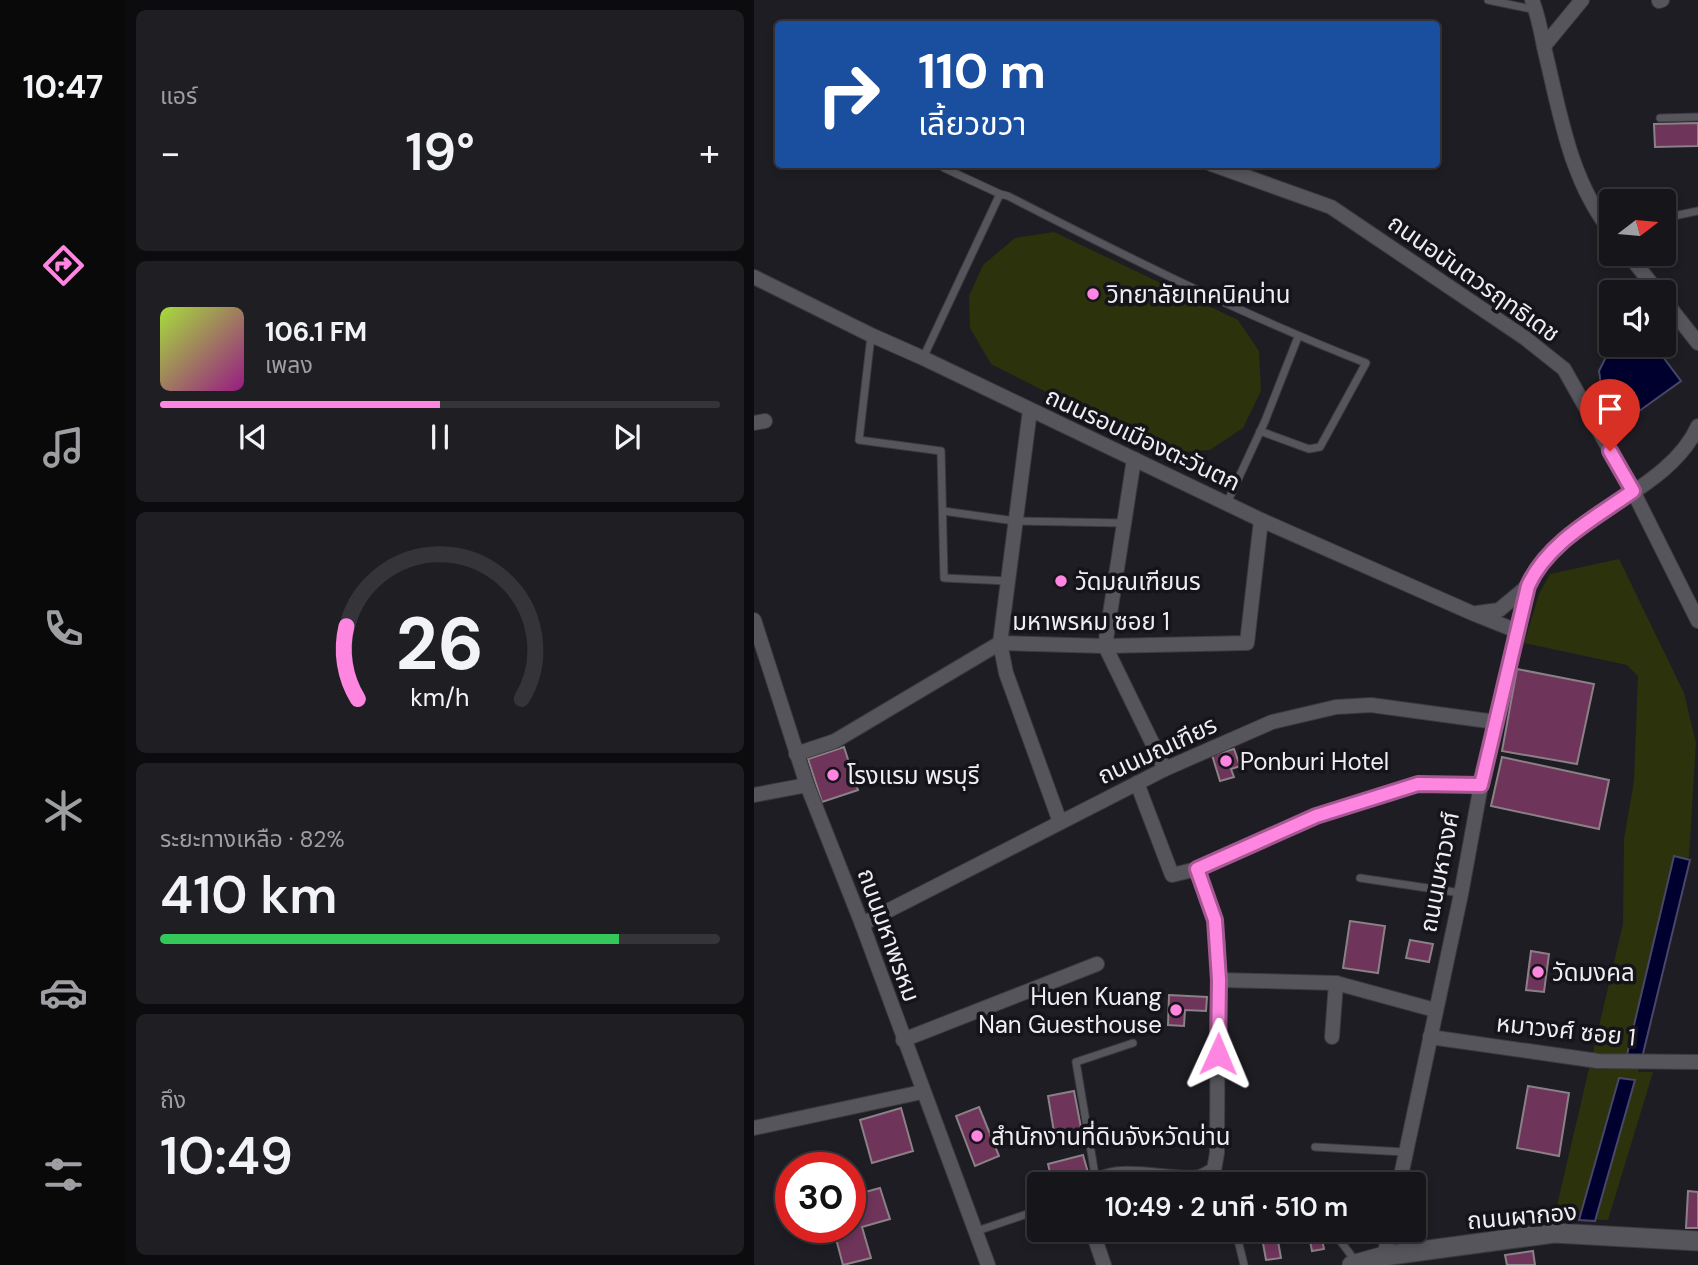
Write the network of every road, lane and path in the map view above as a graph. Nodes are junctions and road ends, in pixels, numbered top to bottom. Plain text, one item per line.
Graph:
1 (1488, 0) edge
2 (1582, 0) edge
3 (1534, 5) edge
4 (1544, 46) junction
5 (1698, 117) edge
6 (1660, 118) dead end
7 (944, 168) dead end
8 (1222, 168) edge
9 (1000, 194) junction
10 (1698, 211) edge
11 (1676, 216) edge
12 (1599, 218) edge
13 (1637, 266) edge
14 (754, 277) edge
15 (1649, 280) edge
16 (1676, 315) edge
17 (871, 335) junction
18 (1298, 337) junction
19 (1698, 343) edge
20 (923, 358) junction
21 (1030, 410) junction
22 (1698, 426) edge
23 (1260, 431) junction
24 (1134, 459) junction
25 (1633, 491) junction
26 (1227, 504) junction
27 (943, 511) junction
28 (1261, 520) junction
29 (1015, 522) junction
30 (1124, 523) junction
31 (1008, 581) junction
32 (1528, 586) junction
33 (1472, 613) junction
34 (754, 620) edge
35 (1698, 621) edge
36 (1517, 631) junction
37 (1000, 643) junction
38 (1105, 646) junction
39 (1495, 722) junction
40 (797, 754) junction
41 (1165, 769) junction
42 (1137, 783) junction
43 (806, 785) junction
44 (1481, 785) junction
45 (754, 795) edge
46 (1060, 822) junction
47 (1197, 869) junction
48 (1360, 878) dead end
49 (1461, 894) junction
50 (862, 924) junction
51 (1097, 964) dead end
52 (1219, 980) junction
53 (1336, 983) junction
54 (1435, 1010) junction
55 (1332, 1037) dead end
56 (1430, 1037) junction
57 (903, 1040) junction
58 (1133, 1044) dead end
59 (1698, 1062) edge
60 (922, 1092) junction
61 (754, 1128) edge
62 (1315, 1147) dead end
63 (1406, 1152) junction
64 (1092, 1172) edge
65 (1210, 1172) edge
66 (1402, 1172) edge
67 (1027, 1214) edge
68 (974, 1232) junction
69 (1698, 1241) edge
70 (1096, 1242) edge
71 (1238, 1242) edge
72 (1341, 1242) edge
73 (1388, 1242) edge
74 (1384, 1261) edge
75 (1355, 1264) edge
76 (987, 1265) edge
77 (1104, 1265) edge
78 (1244, 1265) edge

1 - 3 lane
2 - 4 street
3 - 4 street
4 - 12 street
5 - 6 lane
7 - 9 lane
8 - 25 street, ถนนอนันตวรฤทธิเดช
9 - 18 lane
9 - 20 lane
10 - 11 lane
13 - 15 street
14 - 17 street, ถนนรอบเมืองตะวันตก
16 - 19 street
17 - 20 street, ถนนรอบเมืองตะวันตก
17 - 27 lane
18 - 23 lane
18 - 23 lane
20 - 21 street, ถนนรอบเมืองตะวันตก
21 - 24 street, ถนนรอบเมืองตะวันตก
21 - 29 street
22 - 25 street, ถนนมหาวงศ์
23 - 26 lane
24 - 26 street, ถนนรอบเมืองตะวันตก
24 - 30 street
25 - 32 street, ถนนมหาวงศ์
25 - 35 street, ถนนอนันตวรฤทธิเดช
26 - 28 street, ถนนรอบเมืองตะวันตก
27 - 29 lane
27 - 31 lane
28 - 33 street, ถนนรอบเมืองตะวันตก
28 - 38 street, มหาพรหม ซอย 1
29 - 30 lane
29 - 31 street
30 - 38 street
31 - 37 street
32 - 33 street
32 - 36 street, ถนนมหาวงศ์
33 - 36 street, ถนนรอบเมืองตะวันตก
34 - 40 street, ถนนมหาพรหม
36 - 39 street, ถนนมหาวงศ์
37 - 38 street, มหาพรหม ซอย 1
37 - 40 street, มหาพรหม ซอย 1
37 - 46 street
38 - 41 street
39 - 41 street, ถนนมณเฑียร
39 - 44 street, ถนนมหาวงศ์
40 - 43 street, ถนนมหาพรหม
41 - 42 street, ถนนมณเฑียร
42 - 46 street, ถนนมณเฑียร
42 - 47 street
43 - 45 street
43 - 50 street, ถนนมหาพรหม
44 - 47 lane
44 - 49 street, ถนนมหาวงศ์
46 - 50 street, ถนนมณเฑียร
47 - 52 street
48 - 49 lane
49 - 54 street, ถนนมหาวงศ์
50 - 57 street, ถนนมหาพรหม
51 - 57 street
52 - 53 street
52 - 65 street
53 - 54 street
53 - 55 street
54 - 56 street, ถนนมหาวงศ์
56 - 59 street, หมาวงศ์ ซอย 1
56 - 63 street, ถนนมหาวงศ์
57 - 60 street, ถนนมหาพรหม
58 - 64 lane
60 - 61 street
60 - 68 street, ถนนมหาพรหม
62 - 63 lane
63 - 66 street, ถนนมหาวงศ์
67 - 68 lane
68 - 76 street, ถนนมหาพรหม
69 - 74 main road, ถนนผากอง
70 - 77 street
71 - 78 lane
72 - 75 lane
73 - 74 street
74 - 75 main road, ถนนผากอง

